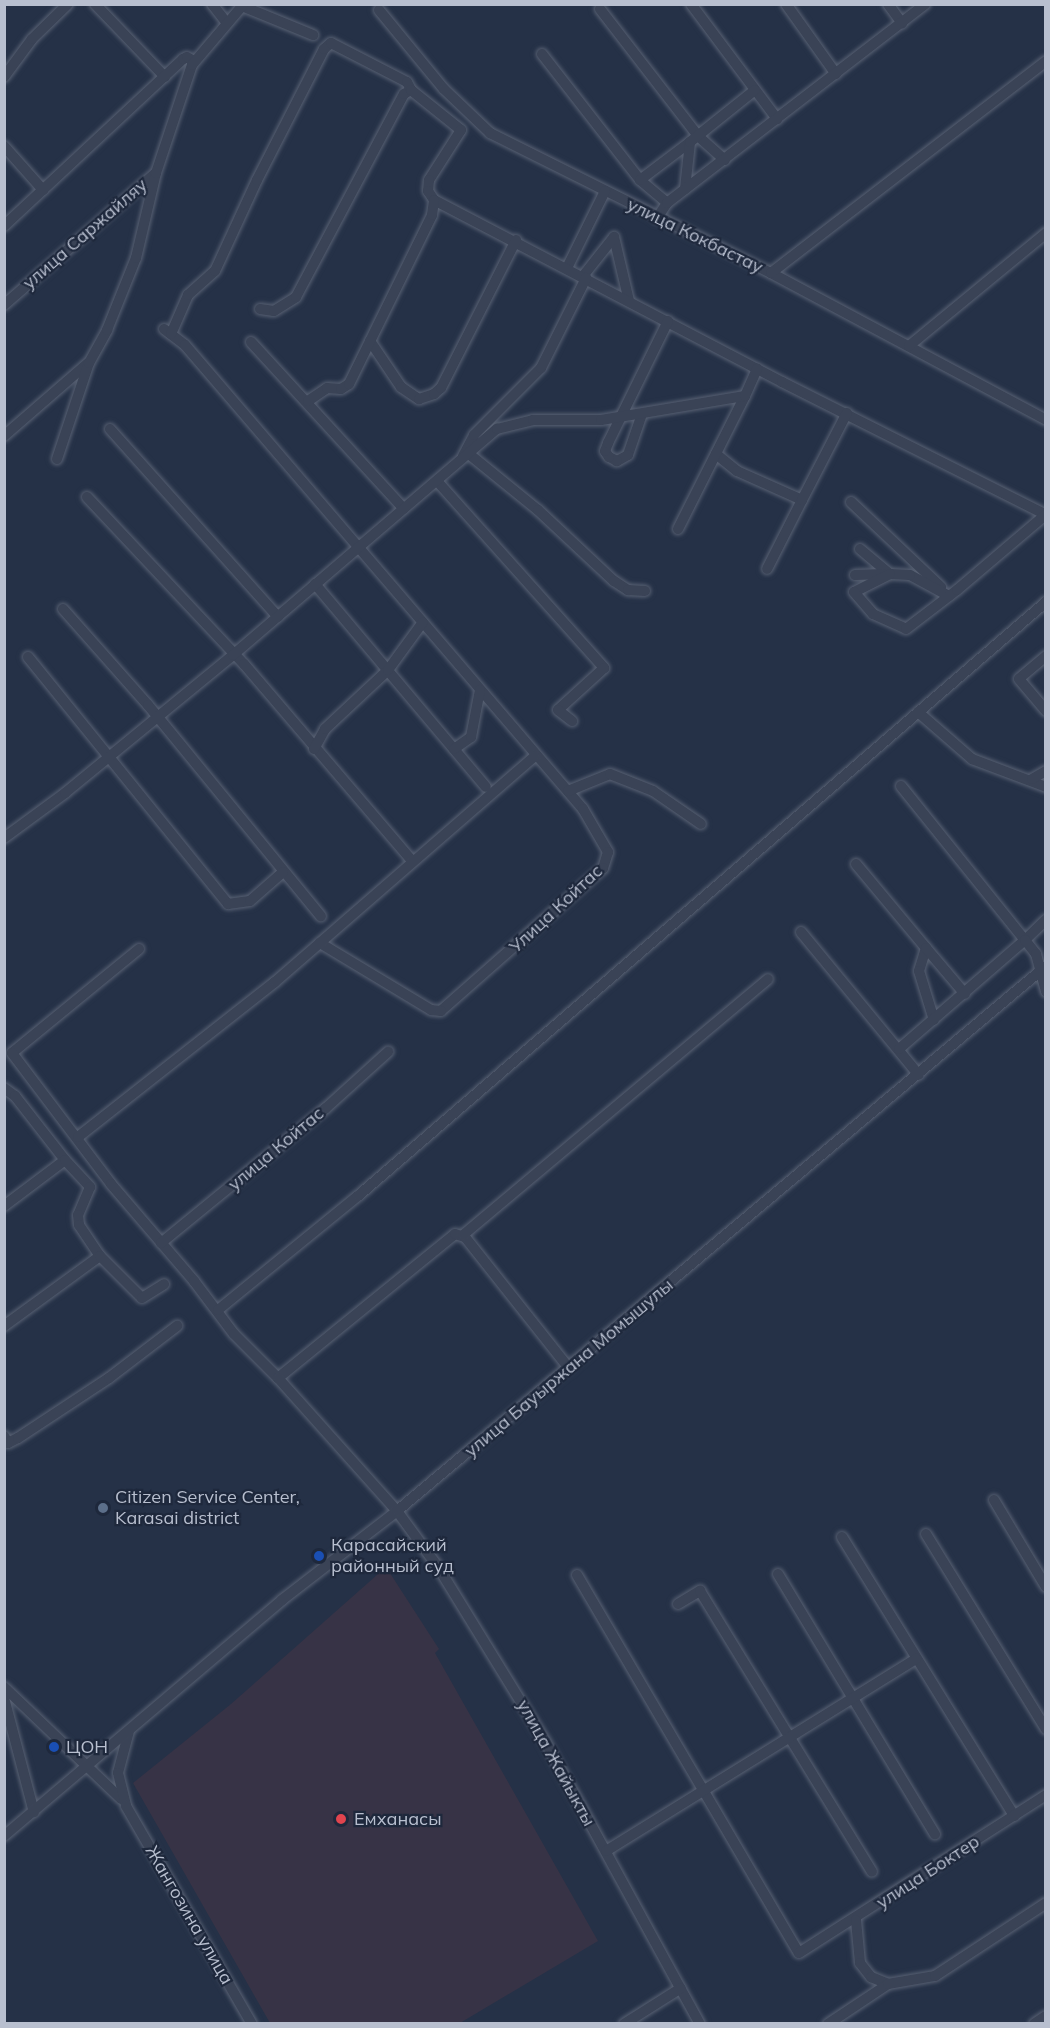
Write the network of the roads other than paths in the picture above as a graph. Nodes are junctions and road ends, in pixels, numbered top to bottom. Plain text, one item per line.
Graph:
1 (68, 4) edge
2 (95, 4) edge
3 (212, 4) edge
4 (691, 4) edge
5 (786, 4) edge
6 (888, 4) edge
7 (925, 4) edge
8 (243, 5) edge
9 (600, 9) dead end
10 (379, 10) dead end
11 (227, 23) junction
12 (902, 23) junction
13 (313, 35) dead end
14 (542, 54) dead end
15 (194, 61) junction
16 (1046, 61) edge
17 (836, 74) junction
18 (4, 77) edge
19 (165, 77) junction
20 (411, 90) junction
21 (755, 90) junction
22 (777, 119) junction
23 (473, 120) junction
24 (461, 130) junction
25 (694, 139) junction
26 (4, 146) edge
27 (725, 160) junction
28 (156, 173) junction
29 (639, 180) junction
30 (686, 189) junction
31 (43, 190) junction
32 (605, 191) junction
33 (434, 200) junction
34 (667, 203) junction
35 (657, 218) junction
36 (4, 226) edge
37 (1046, 234) edge
38 (516, 240) junction
39 (567, 268) junction
40 (771, 273) junction
41 (584, 277) junction
42 (629, 301) junction
43 (4, 305) edge
44 (260, 309) dead end
45 (668, 321) junction
46 (370, 341) junction
47 (251, 342) dead end
48 (909, 346) junction
49 (88, 363) junction
50 (757, 369) junction
51 (745, 396) junction
52 (308, 401) junction
53 (847, 413) junction
54 (642, 414) junction
55 (621, 417) junction
56 (1045, 419) edge
57 (110, 429) dead end
58 (4, 436) edge
59 (716, 454) junction
60 (465, 457) junction
61 (57, 459) dead end
62 (437, 481) junction
63 (87, 497) dead end
64 (802, 500) junction
65 (851, 502) dead end
66 (404, 509) junction
67 (1045, 515) edge
68 (678, 530) dead end
69 (360, 547) junction
70 (860, 549) dead end
71 (767, 569) dead end
72 (890, 574) junction
73 (855, 575) dead end
74 (315, 584) junction
75 (645, 591) dead end
76 (949, 596) junction
77 (1046, 602) edge
78 (63, 609) dead end
79 (278, 617) junction
80 (423, 622) junction
81 (233, 655) junction
82 (1046, 656) edge
83 (28, 657) dead end
84 (388, 670) junction
85 (480, 690) junction
86 (1046, 711) edge
87 (918, 712) junction
88 (156, 717) junction
89 (572, 721) dead end
90 (314, 749) junction
91 (454, 749) junction
92 (111, 756) junction
93 (535, 756) junction
94 (1046, 771) edge
95 (1032, 779) junction
96 (901, 786) dead end
97 (486, 787) dead end
98 (1046, 787) edge
99 (568, 791) junction
100 (701, 824) dead end
101 (4, 838) edge
102 (412, 861) junction
103 (856, 864) dead end
104 (283, 872) junction
105 (321, 916) dead end
106 (1046, 921) edge
107 (801, 932) dead end
108 (1025, 940) junction
109 (320, 943) junction
110 (926, 948) junction
111 (139, 949) dead end
112 (1041, 955) edge
113 (1043, 969) edge
114 (768, 979) dead end
115 (1046, 992) edge
116 (965, 994) junction
117 (934, 1020) junction
118 (899, 1049) junction
119 (388, 1052) dead end
120 (919, 1075) junction
121 (4, 1088) edge
122 (78, 1137) junction
123 (65, 1160) junction
124 (4, 1206) edge
125 (463, 1235) junction
126 (161, 1243) junction
127 (100, 1256) junction
128 (164, 1284) dead end
129 (218, 1310) junction
130 (4, 1326) edge
131 (177, 1326) dead end
132 (569, 1368) junction
133 (278, 1378) junction
134 (6, 1441) edge
135 (994, 1500) dead end
136 (397, 1511) junction
137 (926, 1534) dead end
138 (842, 1537) dead end
139 (778, 1574) dead end
140 (577, 1575) dead end
141 (1046, 1587) edge
142 (678, 1604) dead end
143 (916, 1659) junction
144 (4, 1687) edge
145 (4, 1698) edge
146 (853, 1700) junction
147 (1046, 1729) edge
148 (129, 1731) junction
149 (788, 1738) junction
150 (87, 1764) junction
151 (704, 1790) junction
152 (1046, 1795) edge
153 (126, 1806) junction
154 (34, 1812) junction
155 (1014, 1816) junction
156 (934, 1834) dead end
157 (4, 1836) edge
158 (606, 1851) junction
159 (872, 1872) dead end
160 (1046, 1903) edge
161 (856, 1920) junction
162 (888, 1984) junction
163 (681, 1988) junction
164 (1046, 2016) edge
165 (252, 2024) edge
166 (624, 2024) edge
167 (700, 2024) edge
168 (828, 2024) edge
169 (1034, 2024) edge

1 - 18 street
2 - 19 street
3 - 11 street
4 - 21 street
5 - 17 street
6 - 12 street
7 - 12 street
8 - 11 street, улица Саржайляу
8 - 13 street
9 - 25 street
10 - 23 street, улица Кокбастау
11 - 15 street, улица Саржайляу
12 - 17 street
14 - 29 street
15 - 19 street
15 - 28 street, улица Саржайляу
16 - 40 street
17 - 22 street
19 - 31 street
20 - 24 street
20 - 44 street
20 - 69 street
21 - 22 street
21 - 25 street
22 - 27 street
23 - 24 street
23 - 32 street, улица Кокбастау
24 - 33 street
25 - 27 street
25 - 29 street
25 - 30 street
26 - 31 street
27 - 30 street
28 - 43 street, улица Саржайляу
28 - 49 street
29 - 34 street
30 - 34 street
31 - 36 street
32 - 35 street, улица Кокбастау
32 - 39 street
33 - 38 street
33 - 46 street
34 - 35 street
35 - 40 street, улица Кокбастау
37 - 48 street
38 - 39 street
38 - 46 street
39 - 41 street
40 - 48 street, улица Кокбастау
41 - 42 street
41 - 42 street
41 - 60 street
42 - 45 street
45 - 50 street
45 - 55 street
46 - 52 street
47 - 52 street
48 - 56 street, улица Кокбастау
49 - 58 street
49 - 61 street
50 - 51 street
50 - 53 street
51 - 54 street
51 - 59 street
52 - 66 street
53 - 64 street
53 - 67 street
54 - 55 street
54 - 55 street
55 - 60 street
57 - 79 street
59 - 64 street
59 - 68 street
60 - 62 street
60 - 75 street
62 - 66 street
62 - 89 street
63 - 81 street
64 - 71 street
65 - 76 street
66 - 69 street
67 - 76 street
69 - 74 street
69 - 80 street
70 - 72 street
72 - 73 street
72 - 76 street
72 - 76 street
74 - 79 street
74 - 84 street
77 - 87 street
78 - 88 street
79 - 81 street
80 - 84 street
80 - 85 street
81 - 88 street
81 - 90 street
82 - 86 street
83 - 92 street
84 - 90 street
84 - 91 street
85 - 91 street
85 - 93 street
87 - 95 street
87 - 129 street
88 - 92 street
88 - 104 street
90 - 102 street
91 - 97 street
92 - 101 street
92 - 104 street
93 - 99 street, Улица Койтас
93 - 102 street
94 - 95 street
95 - 98 street
96 - 108 street
99 - 100 street
99 - 109 street, Улица Койтас
102 - 109 street
103 - 110 street
104 - 105 street
106 - 108 street
107 - 118 street
108 - 112 street
108 - 116 street
109 - 122 street
110 - 116 street
110 - 117 street
111 - 122 street, улица Жайыкты
112 - 113 street
113 - 115 street
113 - 120 street, улица Бауыржана Момышулы
114 - 125 street
116 - 117 street
117 - 118 street
118 - 120 street
119 - 126 street, улица Койтас
120 - 132 street, улица Бауыржана Момышулы
121 - 123 street
122 - 126 street, улица Жайыкты
123 - 124 street
123 - 127 street
125 - 132 street
125 - 133 street
126 - 129 street, улица Жайыкты
127 - 128 street
127 - 130 street
129 - 133 street, улица Жайыкты
131 - 134 street
132 - 136 street, улица Бауыржана Момышулы
133 - 136 street, улица Жайыкты
135 - 141 street
136 - 148 street, улица Бауыржана Момышулы
136 - 158 street, улица Жайыкты
137 - 147 street
138 - 143 street
139 - 146 street
140 - 151 street
142 - 149 street
143 - 146 street
143 - 155 street
144 - 150 street
145 - 154 street
146 - 149 street
146 - 156 street
148 - 150 street, улица Бауыржана Момышулы
148 - 153 street
149 - 151 street
149 - 159 street
150 - 153 street
150 - 154 street, улица Бауыржана Момышулы
151 - 158 street
151 - 161 street, улица Боктер
152 - 155 street, улица Боктер
153 - 165 street, Жангозина улица
154 - 157 street, улица Бауыржана Момышулы
155 - 161 street, улица Боктер
158 - 163 street, улица Жайыкты
160 - 162 street
161 - 162 street
162 - 168 street
163 - 166 street
163 - 167 street, улица Жайыкты
164 - 169 street

